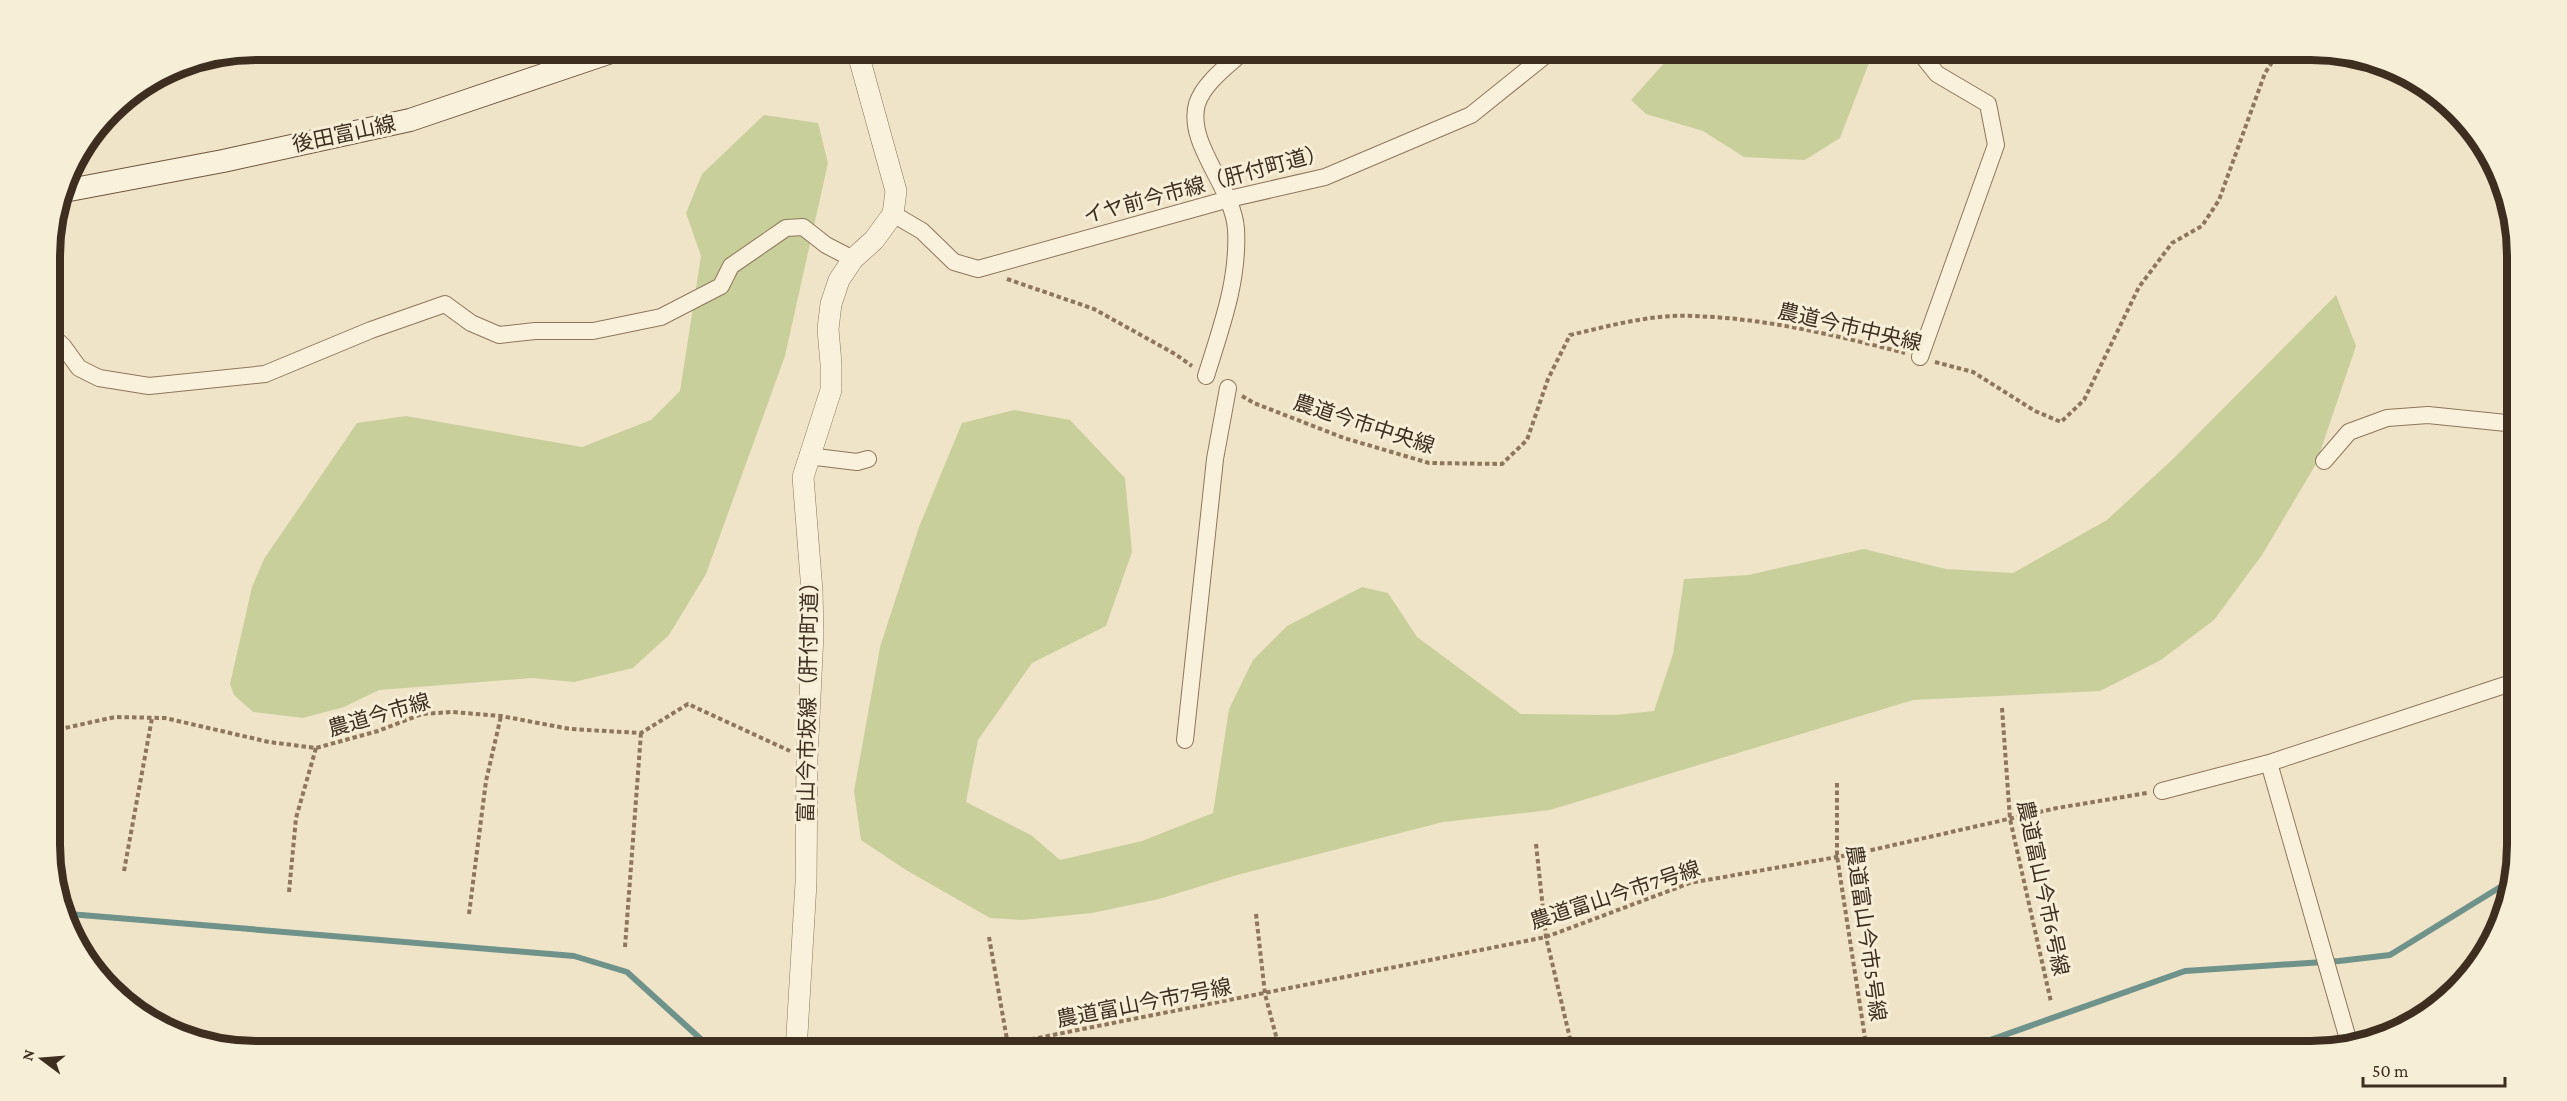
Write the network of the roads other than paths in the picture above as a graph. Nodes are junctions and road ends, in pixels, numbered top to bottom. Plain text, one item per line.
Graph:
1 (587, 60) edge
2 (860, 60) edge
3 (1234, 60) edge
4 (1540, 60) edge
5 (1926, 60) edge
6 (72, 189) edge
7 (1229, 199) junction
8 (893, 214) junction
9 (854, 259) junction
10 (60, 343) edge
11 (1920, 357) road end
12 (1206, 376) road end
13 (1228, 388) road end
14 (2507, 423) edge
15 (807, 456) junction
16 (868, 459) dead end
17 (2324, 461) dead end
18 (2507, 684) edge
19 (1185, 740) dead end
20 (2269, 763) junction
21 (2162, 791) road end
22 (2347, 1037) edge
23 (797, 1041) edge

1 - 6 main road, 後田富山線
2 - 8 street
3 - 7 street
4 - 7 street, イヤ前今市線（肝付町道）
5 - 11 street
7 - 8 street, イヤ前今市線（肝付町道）
7 - 12 street
8 - 9 street, 富山今市坂線（肝付町道）
9 - 10 street
9 - 15 street, 富山今市坂線（肝付町道）
13 - 19 street
14 - 17 street
15 - 16 street
15 - 23 street, 富山今市坂線（肝付町道）
18 - 20 street
20 - 21 street
20 - 22 street

